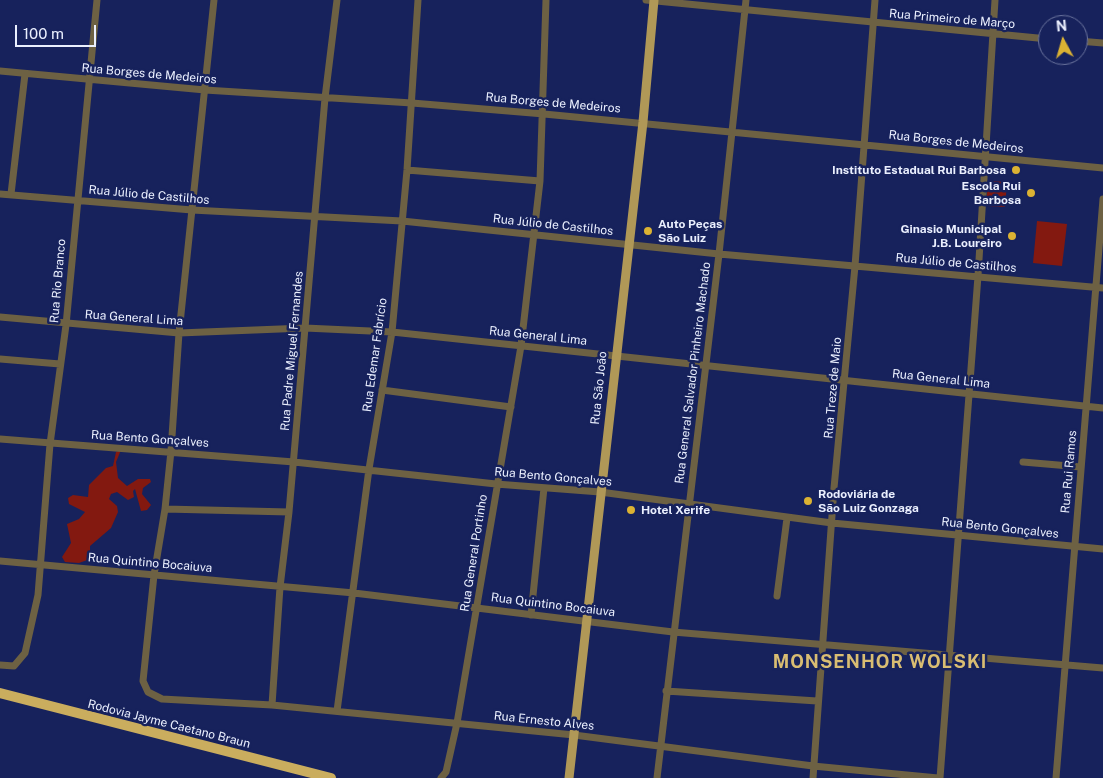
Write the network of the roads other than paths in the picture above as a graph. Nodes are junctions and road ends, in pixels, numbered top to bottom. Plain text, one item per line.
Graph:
1 (97, 0) edge
2 (214, 0) edge
3 (337, 0) edge
4 (418, 0) edge
5 (546, 0) edge
6 (646, 0) edge
7 (654, 0) edge
8 (746, 0) edge
9 (875, 0) edge
10 (996, 0) edge
11 (744, 10) junction
12 (874, 22) junction
13 (993, 34) junction
14 (1038, 38) edge
15 (1088, 42) edge
16 (1103, 43) edge
17 (0, 72) edge
18 (25, 74) junction
19 (89, 80) junction
20 (205, 90) junction
21 (325, 98) junction
22 (412, 103) junction
23 (544, 114) junction
24 (643, 122) junction
25 (731, 131) junction
26 (864, 144) junction
27 (985, 157) junction
28 (1103, 168) edge
29 (407, 170) junction
30 (540, 181) junction
31 (0, 194) edge
32 (11, 194) junction
33 (1103, 198) edge
34 (76, 200) junction
35 (192, 210) junction
36 (316, 217) junction
37 (402, 221) junction
38 (536, 235) junction
39 (628, 244) junction
40 (719, 254) junction
41 (856, 266) junction
42 (978, 276) junction
43 (1100, 287) edge
44 (0, 317) edge
45 (66, 325) junction
46 (306, 328) junction
47 (392, 332) junction
48 (179, 333) junction
49 (521, 346) junction
50 (615, 355) junction
51 (0, 359) edge
52 (60, 364) junction
53 (705, 364) junction
54 (845, 380) junction
55 (382, 390) junction
56 (970, 393) junction
57 (1086, 406) junction
58 (511, 407) junction
59 (1103, 408) edge
60 (0, 439) edge
61 (50, 444) junction
62 (171, 451) junction
63 (294, 462) junction
64 (1023, 462) dead end
65 (1081, 467) junction
66 (369, 469) junction
67 (496, 484) junction
68 (544, 488) junction
69 (600, 492) junction
70 (688, 506) junction
71 (165, 508) junction
72 (289, 512) junction
73 (787, 518) junction
74 (832, 523) junction
75 (959, 535) junction
76 (1074, 546) junction
77 (1103, 549) edge
78 (0, 561) edge
79 (39, 564) junction
80 (154, 575) junction
81 (280, 587) junction
82 (354, 594) junction
83 (777, 596) dead end
84 (476, 607) junction
85 (531, 615) junction
86 (588, 621) junction
87 (673, 632) junction
88 (822, 643) junction
89 (950, 654) junction
90 (0, 665) edge
91 (1064, 665) junction
92 (1103, 668) edge
93 (666, 691) junction
94 (0, 693) edge
95 (818, 701) junction
96 (272, 705) junction
97 (337, 712) junction
98 (456, 723) junction
99 (574, 735) junction
100 (659, 747) junction
101 (813, 766) junction
102 (327, 778) edge
103 (441, 778) edge
104 (568, 778) edge
105 (656, 778) edge
106 (813, 778) edge
107 (939, 778) edge
108 (1056, 778) edge

1 - 19 street, Rua Rio Branco
2 - 20 street
3 - 21 street, Rua Padre Miguel Fernandes
4 - 22 street, Rua Edemar Fabrício
5 - 23 street, Rua General Portinho
6 - 7 street, Rua Primeiro de Março
7 - 11 street, Rua Primeiro de Março
7 - 24 main road, Rua São João
8 - 11 street, Rua General Salvador Pinheiro Machado
9 - 12 street, Rua Treze de Maio
10 - 13 street
11 - 12 street, Rua Primeiro de Março
11 - 25 street, Rua General Salvador Pinheiro Machado
12 - 13 street, Rua Primeiro de Março
12 - 26 street, Rua Treze de Maio
13 - 14 street, Rua Primeiro de Março
13 - 27 street
15 - 16 street
17 - 18 street, Rua Borges de Medeiros
18 - 19 street, Rua Borges de Medeiros
18 - 32 street
19 - 20 street, Rua Borges de Medeiros
19 - 34 street, Rua Rio Branco
20 - 21 street, Rua Borges de Medeiros
20 - 35 street
21 - 22 street, Rua Borges de Medeiros
21 - 36 street, Rua Padre Miguel Fernandes
22 - 23 street, Rua Borges de Medeiros
22 - 29 street, Rua Edemar Fabrício
23 - 24 street, Rua Borges de Medeiros
23 - 30 street, Rua General Portinho
24 - 25 street, Rua Borges de Medeiros
24 - 39 main road, Rua São João
25 - 26 street, Rua Borges de Medeiros
25 - 40 street, Rua General Salvador Pinheiro Machado
26 - 27 street, Rua Borges de Medeiros
26 - 41 street, Rua Treze de Maio
27 - 28 street, Rua Borges de Medeiros
27 - 42 street
29 - 30 street
29 - 37 street, Rua Edemar Fabrício
30 - 38 street, Rua General Portinho
31 - 32 street, Rua Júlio de Castilhos
32 - 34 street, Rua Júlio de Castilhos
33 - 43 street, Rua Rui Ramos
34 - 35 street, Rua Júlio de Castilhos
34 - 45 street, Rua Rio Branco
35 - 36 street, Rua Júlio de Castilhos
35 - 48 street
36 - 37 street, Rua Júlio de Castilhos
36 - 46 street, Rua Padre Miguel Fernandes
37 - 38 street, Rua Júlio de Castilhos
37 - 47 street, Rua Edemar Fabrício
38 - 39 street, Rua Júlio de Castilhos
38 - 49 street, Rua General Portinho
39 - 40 street, Rua Júlio de Castilhos
39 - 50 main road, Rua São João
40 - 41 street, Rua Júlio de Castilhos
40 - 53 street, Rua General Salvador Pinheiro Machado
41 - 42 street, Rua Júlio de Castilhos
41 - 54 street, Rua Treze de Maio
42 - 43 street, Rua Júlio de Castilhos
42 - 56 street
43 - 57 street, Rua Rui Ramos
44 - 45 street, Rua General Lima
45 - 48 street, Rua General Lima
45 - 52 street, Rua Rio Branco
46 - 47 street, Rua General Lima
46 - 48 street, Rua General Lima
46 - 63 street, Rua Padre Miguel Fernandes
47 - 49 street, Rua General Lima
47 - 55 street, Rua Edemar Fabrício
48 - 62 street
49 - 50 street, Rua General Lima
49 - 58 street, Rua General Portinho
50 - 53 street, Rua General Lima
50 - 69 main road, Rua São João
51 - 52 street
52 - 61 street, Rua Rio Branco
53 - 54 street, Rua General Lima
53 - 70 street, Rua General Salvador Pinheiro Machado
54 - 56 street, Rua General Lima
54 - 74 street, Rua Treze de Maio
55 - 58 street
55 - 66 street, Rua Edemar Fabrício
56 - 57 street, Rua General Lima
56 - 75 street
57 - 59 street, Rua General Lima
57 - 65 street, Rua Rui Ramos
58 - 67 street, Rua General Portinho
60 - 61 street, Rua Bento Gonçalves
61 - 62 street, Rua Bento Gonçalves
61 - 79 street, Rua Rio Branco
62 - 63 street, Rua Bento Gonçalves
62 - 71 street
63 - 66 street, Rua Bento Gonçalves
63 - 72 street, Rua Padre Miguel Fernandes
64 - 65 street
65 - 76 street, Rua Rui Ramos
66 - 67 street, Rua Bento Gonçalves
66 - 82 street, Rua Edemar Fabrício
67 - 68 street, Rua Bento Gonçalves
67 - 84 street, Rua General Portinho
68 - 69 street, Rua Bento Gonçalves
68 - 85 street
69 - 70 street, Rua Bento Gonçalves
69 - 86 main road, Rua São João
70 - 73 street, Rua Bento Gonçalves
70 - 87 street, Rua General Salvador Pinheiro Machado
71 - 72 street
71 - 80 street
72 - 81 street, Rua Padre Miguel Fernandes
73 - 74 street, Rua Bento Gonçalves
73 - 83 street
74 - 75 street, Rua Bento Gonçalves
74 - 88 street, Rua Treze de Maio
75 - 76 street, Rua Bento Gonçalves
75 - 89 street
76 - 77 street, Rua Bento Gonçalves
76 - 91 street, Rua Rui Ramos
78 - 79 street, Rua Quintino Bocaiuva
79 - 80 street, Rua Quintino Bocaiuva
79 - 90 street, Rua Rio Branco
80 - 81 street, Rua Quintino Bocaiuva
80 - 96 street, Rua Ernesto Alves
81 - 82 street, Rua Quintino Bocaiuva
81 - 96 street, Rua Padre Miguel Fernandes
82 - 84 street, Rua Quintino Bocaiuva
82 - 97 street, Rua Edemar Fabrício
84 - 85 street, Rua Quintino Bocaiuva
84 - 98 street, Rua General Portinho
85 - 86 street, Rua Quintino Bocaiuva
86 - 87 street, Rua Quintino Bocaiuva
86 - 99 main road, Rua São João
87 - 88 street, Rua Quintino Bocaiuva
87 - 93 street, Rua General Salvador Pinheiro Machado
88 - 89 street, Rua Quintino Bocaiuva
88 - 95 street, Rua Treze de Maio
89 - 91 street, Rua Quintino Bocaiuva
89 - 107 street
91 - 92 street, Rua Quintino Bocaiuva
91 - 108 street, Rua Rui Ramos
93 - 95 street
93 - 100 street, Rua General Salvador Pinheiro Machado
94 - 102 highway, Rodovia Jayme Caetano Braun
95 - 101 street, Rua Treze de Maio
96 - 97 street, Rua Ernesto Alves
97 - 98 street, Rua Ernesto Alves
98 - 99 street, Rua Ernesto Alves
98 - 103 street, Rua General Portinho
99 - 100 street, Rua Ernesto Alves
99 - 104 main road, Rua São João
100 - 101 street, Rua Ernesto Alves
100 - 105 street, Rua General Salvador Pinheiro Machado
101 - 106 street, Rua Treze de Maio
101 - 107 street, Rua Ernesto Alves

